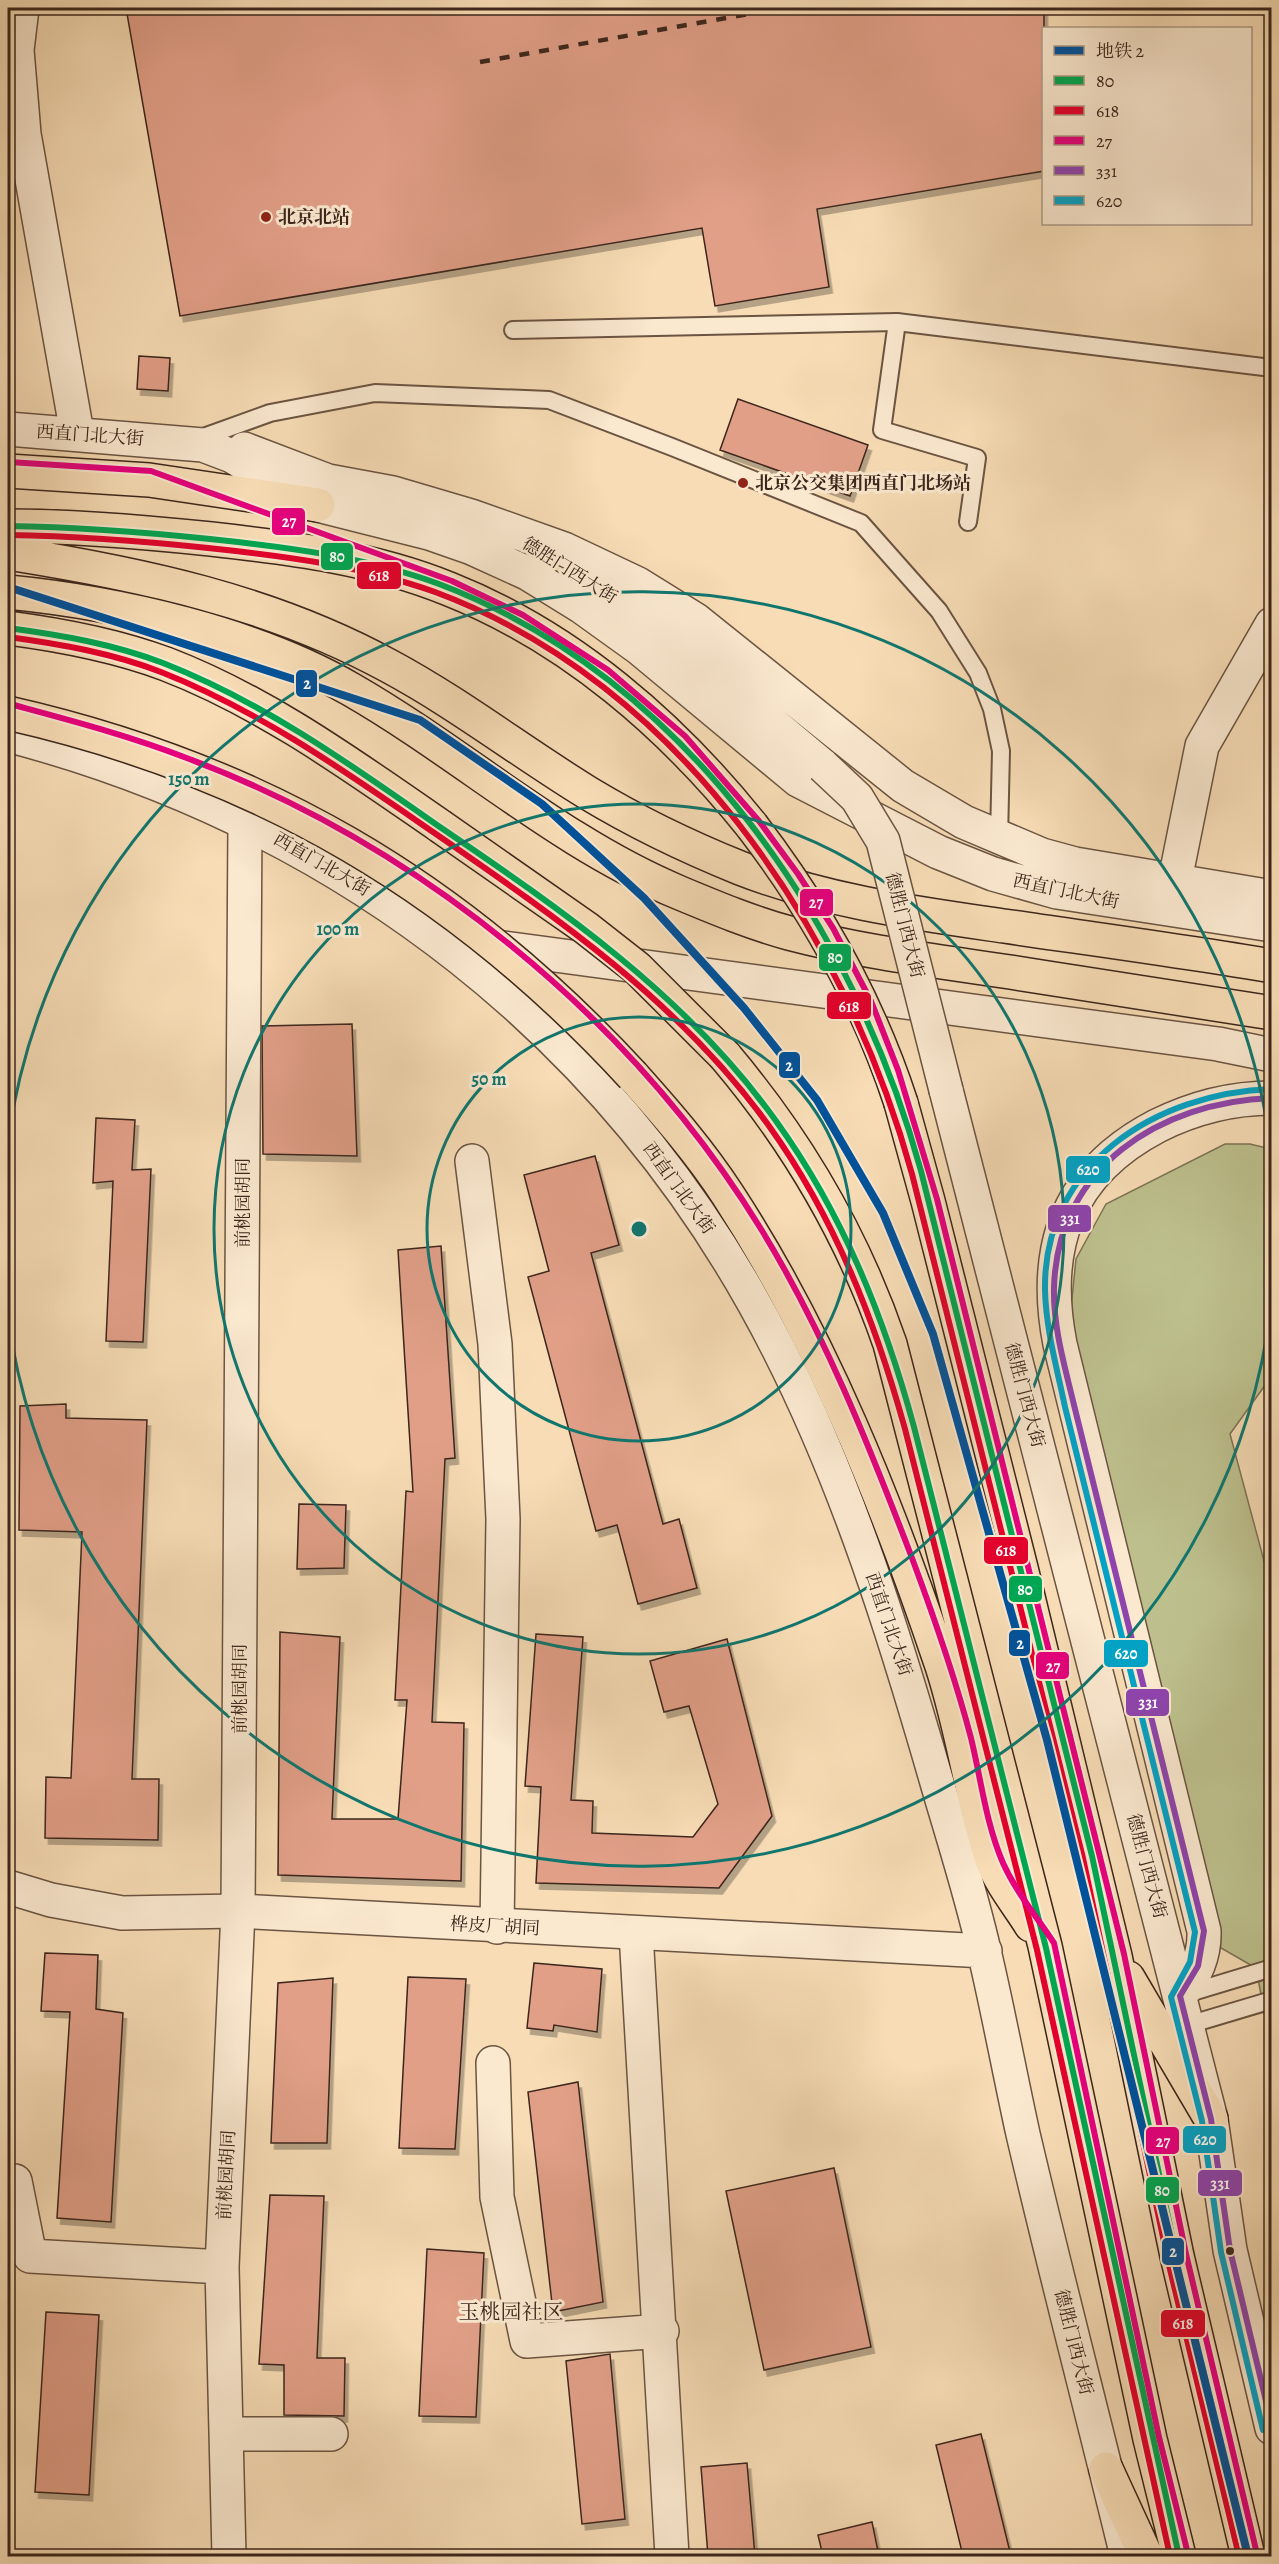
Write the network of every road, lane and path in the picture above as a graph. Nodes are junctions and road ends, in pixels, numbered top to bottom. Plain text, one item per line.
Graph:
1 (22, 8) edge
2 (897, 322) junction
3 (513, 330) dead end
4 (1272, 368) edge
5 (8, 429) edge
6 (77, 433) junction
7 (189, 442) junction
8 (8, 471) edge
9 (149, 480) junction
10 (318, 505) junction
11 (968, 522) dead end
12 (8, 526) edge
13 (510, 531) junction
14 (8, 553) edge
15 (405, 573) junction
16 (8, 591) edge
17 (1272, 624) edge
18 (8, 628) edge
19 (8, 713) edge
20 (8, 735) edge
21 (245, 821) junction
22 (999, 838) junction
23 (1174, 880) junction
24 (1272, 897) edge
25 (1272, 925) edge
26 (435, 938) junction
27 (1232, 960) junction
28 (1272, 962) edge
29 (1272, 966) edge
30 (1263, 1013) edge
31 (1272, 1055) edge
32 (1272, 1098) edge
33 (472, 1161) dead end
34 (8, 1887) edge
35 (238, 1911) junction
36 (497, 1927) junction
37 (636, 1934) junction
38 (1045, 1946) junction
39 (985, 1951) junction
40 (1114, 1956) junction
41 (1272, 1968) edge
42 (1272, 2000) edge
43 (1184, 2010) junction
44 (493, 2063) dead end
45 (1211, 2119) junction
46 (8, 2180) edge
47 (222, 2267) junction
48 (662, 2331) junction
49 (1272, 2428) edge
50 (226, 2434) junction
51 (330, 2434) dead end
52 (1106, 2469) junction
53 (230, 2556) edge
54 (672, 2556) edge
55 (1126, 2556) edge
56 (1146, 2556) edge
57 (1179, 2556) edge
58 (1248, 2556) edge

1 - 6 street
2 - 3 lane
2 - 4 lane
2 - 11 lane
5 - 6 street, 西直门北大街
6 - 7 street, 西直门北大街
7 - 10 street, 西直门北大街
7 - 13 street
7 - 22 lane
8 - 9 highway
9 - 10 highway
9 - 15 highway
10 - 25 street, 西直门北大街
12 - 15 highway
13 - 22 street
13 - 43 street, 德胜门西大街, bridge
14 - 27 highway
15 - 40 highway, bridge
16 - 30 highway
17 - 23 street
18 - 38 highway, bridge
19 - 38 highway, bridge
20 - 21 street, 西直门北大街
21 - 26 street, 西直门北大街
21 - 35 street, 前桃园胡同
22 - 23 street
23 - 24 street
26 - 31 street
26 - 39 street, 西直门北大街
27 - 28 highway
27 - 29 highway
32 - 43 street
33 - 36 street
34 - 35 street, 桦皮厂胡同
35 - 36 street, 桦皮厂胡同
35 - 47 street, 前桃园胡同
36 - 37 street, 桦皮厂胡同
37 - 39 street, 桦皮厂胡同
37 - 48 street
38 - 57 highway
39 - 52 street, 德胜门西大街
40 - 45 highway
40 - 58 highway
41 - 43 lane
42 - 43 lane
43 - 45 street, 德胜门西大街
44 - 48 street
45 - 49 street, 德胜门西大街
46 - 47 street
47 - 50 street, 前桃园胡同
48 - 54 street
50 - 51 street
50 - 53 street, 前桃园胡同
52 - 55 street, 德胜门西大街
52 - 56 highway

